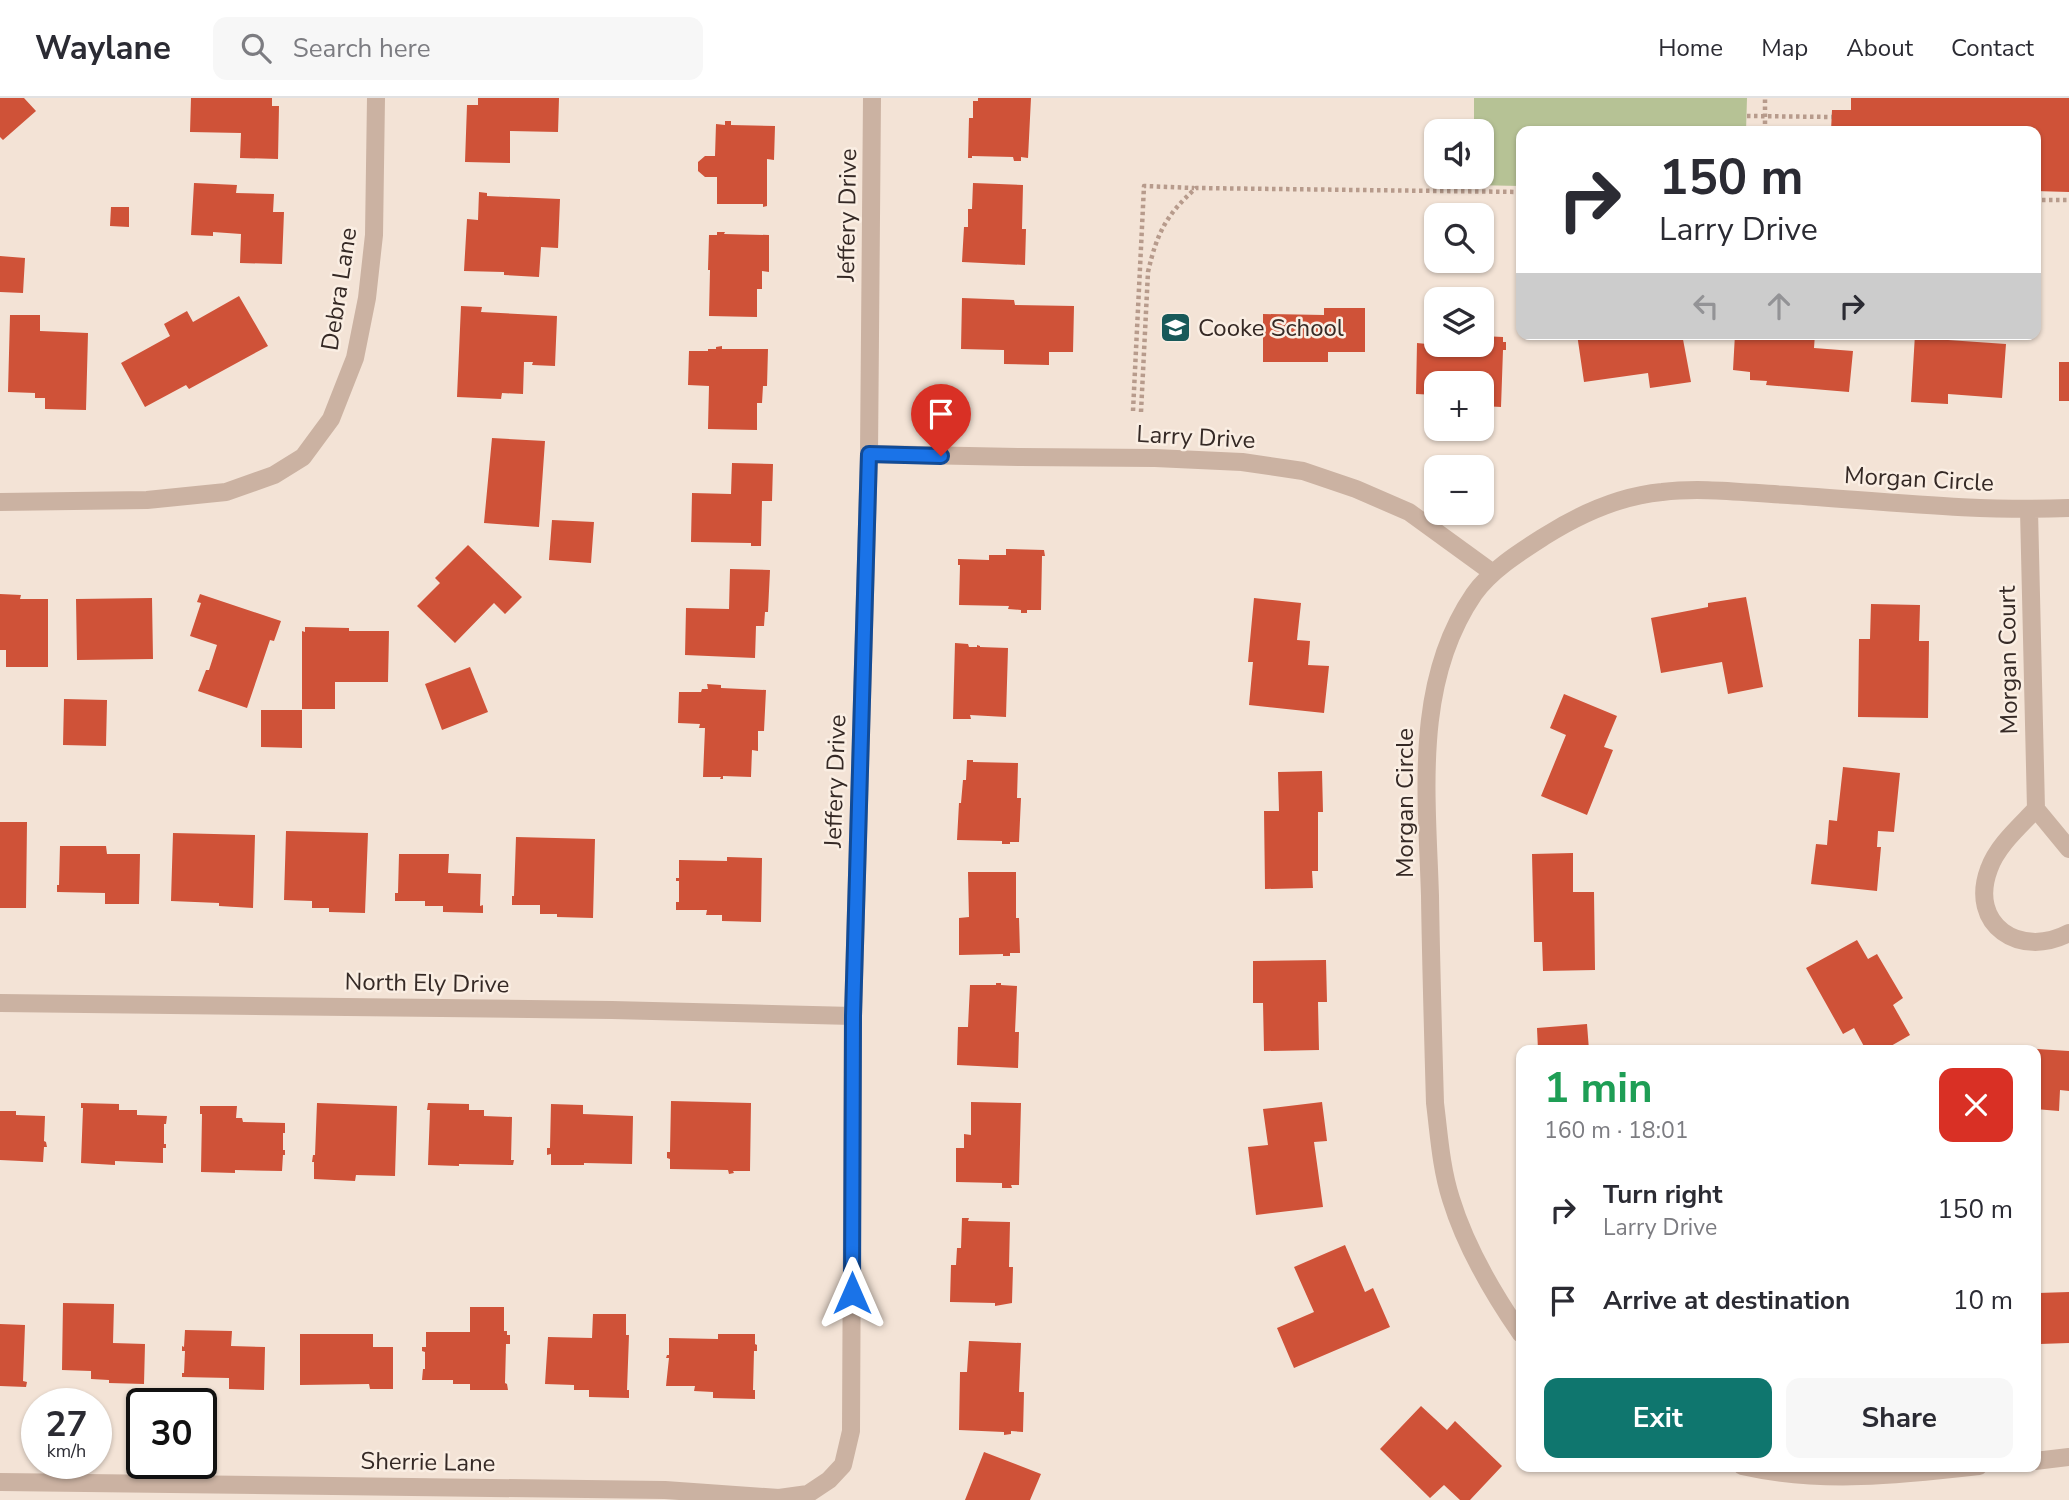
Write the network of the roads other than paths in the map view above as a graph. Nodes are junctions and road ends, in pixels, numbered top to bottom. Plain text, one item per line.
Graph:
1 (376, 98) edge
2 (872, 98) edge
3 (869, 454) junction
4 (0, 502) edge
5 (2069, 508) edge
6 (2029, 510) junction
7 (1493, 573) junction
8 (2036, 810) junction
9 (2069, 849) edge
10 (2069, 933) edge
11 (0, 1003) edge
12 (853, 1016) junction
13 (1516, 1327) edge
14 (2069, 1457) edge
15 (2041, 1460) edge
16 (843, 1465) joint
17 (1773, 1472) edge
18 (1923, 1472) edge
19 (0, 1482) edge

1 - 4 street, Debra Lane
2 - 3 street, Jeffery Drive
3 - 7 street, Larry Drive
3 - 12 street, Jeffery Drive
5 - 6 street, Morgan Circle
6 - 7 street, Morgan Circle
6 - 8 street, Morgan Court
7 - 13 street, Morgan Circle
8 - 9 street
8 - 10 street
11 - 12 street, North Ely Drive
12 - 16 street, Jeffery Drive
14 - 15 street
16 - 19 street, Sherrie Lane
17 - 18 street

